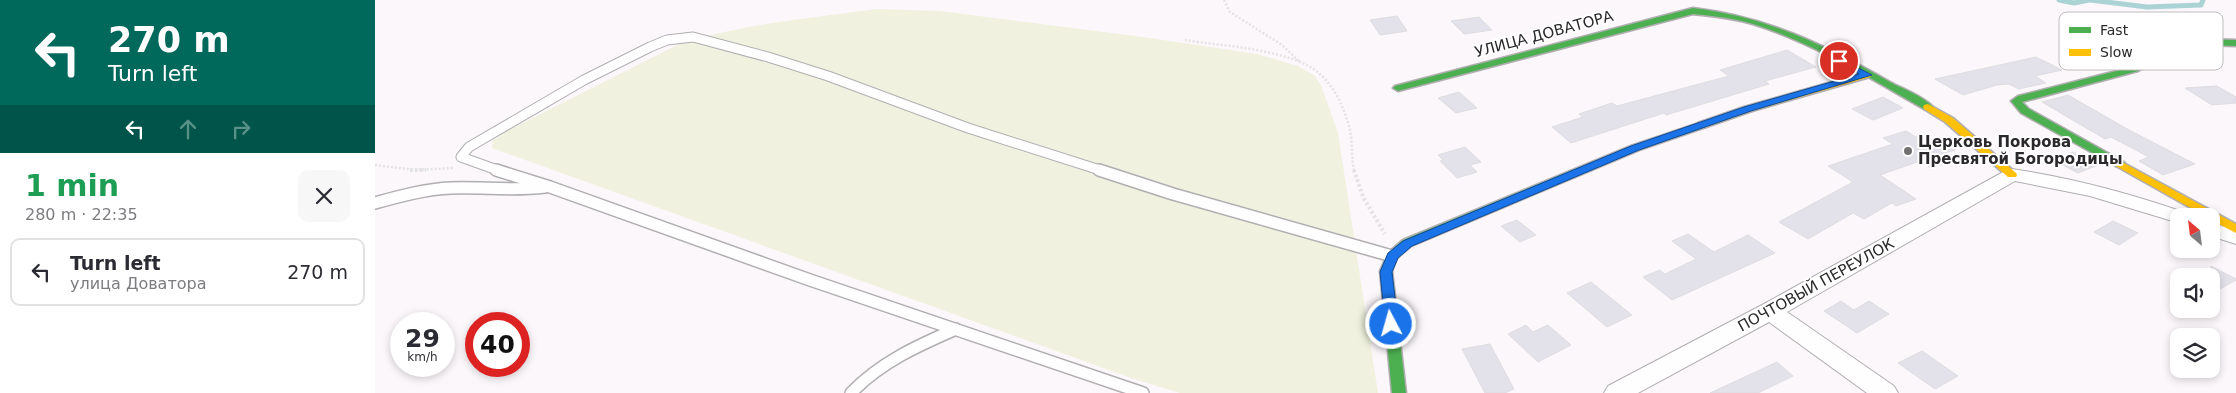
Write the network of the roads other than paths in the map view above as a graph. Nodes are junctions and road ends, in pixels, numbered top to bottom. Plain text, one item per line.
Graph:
1 (2223, 44) edge
2 (2236, 44) edge
3 (2131, 70) edge
4 (1867, 75) junction
5 (1398, 88) dead end
6 (2012, 175) junction
7 (550, 186) junction
8 (375, 203) edge
9 (2170, 214) edge
10 (2236, 229) edge
11 (2220, 232) edge
12 (2236, 238) edge
13 (1392, 256) junction
14 (1770, 311) junction
15 (956, 329) junction
16 (851, 393) edge
17 (1143, 393) edge
18 (1399, 393) edge
19 (1617, 393) edge
20 (1885, 393) edge

1 - 2 street
3 - 10 street
4 - 5 street, УЛИЦА ДОВАТОРА
4 - 6 street, УЛИЦА ДОВАТОРА
4 - 13 street
6 - 9 street
6 - 14 street, ПОЧТОВЫЙ ПЕРЕУЛОК
7 - 8 lane
7 - 13 lane
7 - 15 lane
11 - 12 street
13 - 18 street
14 - 19 street, ПОЧТОВЫЙ ПЕРЕУЛОК
14 - 20 street
15 - 16 lane
15 - 17 lane

